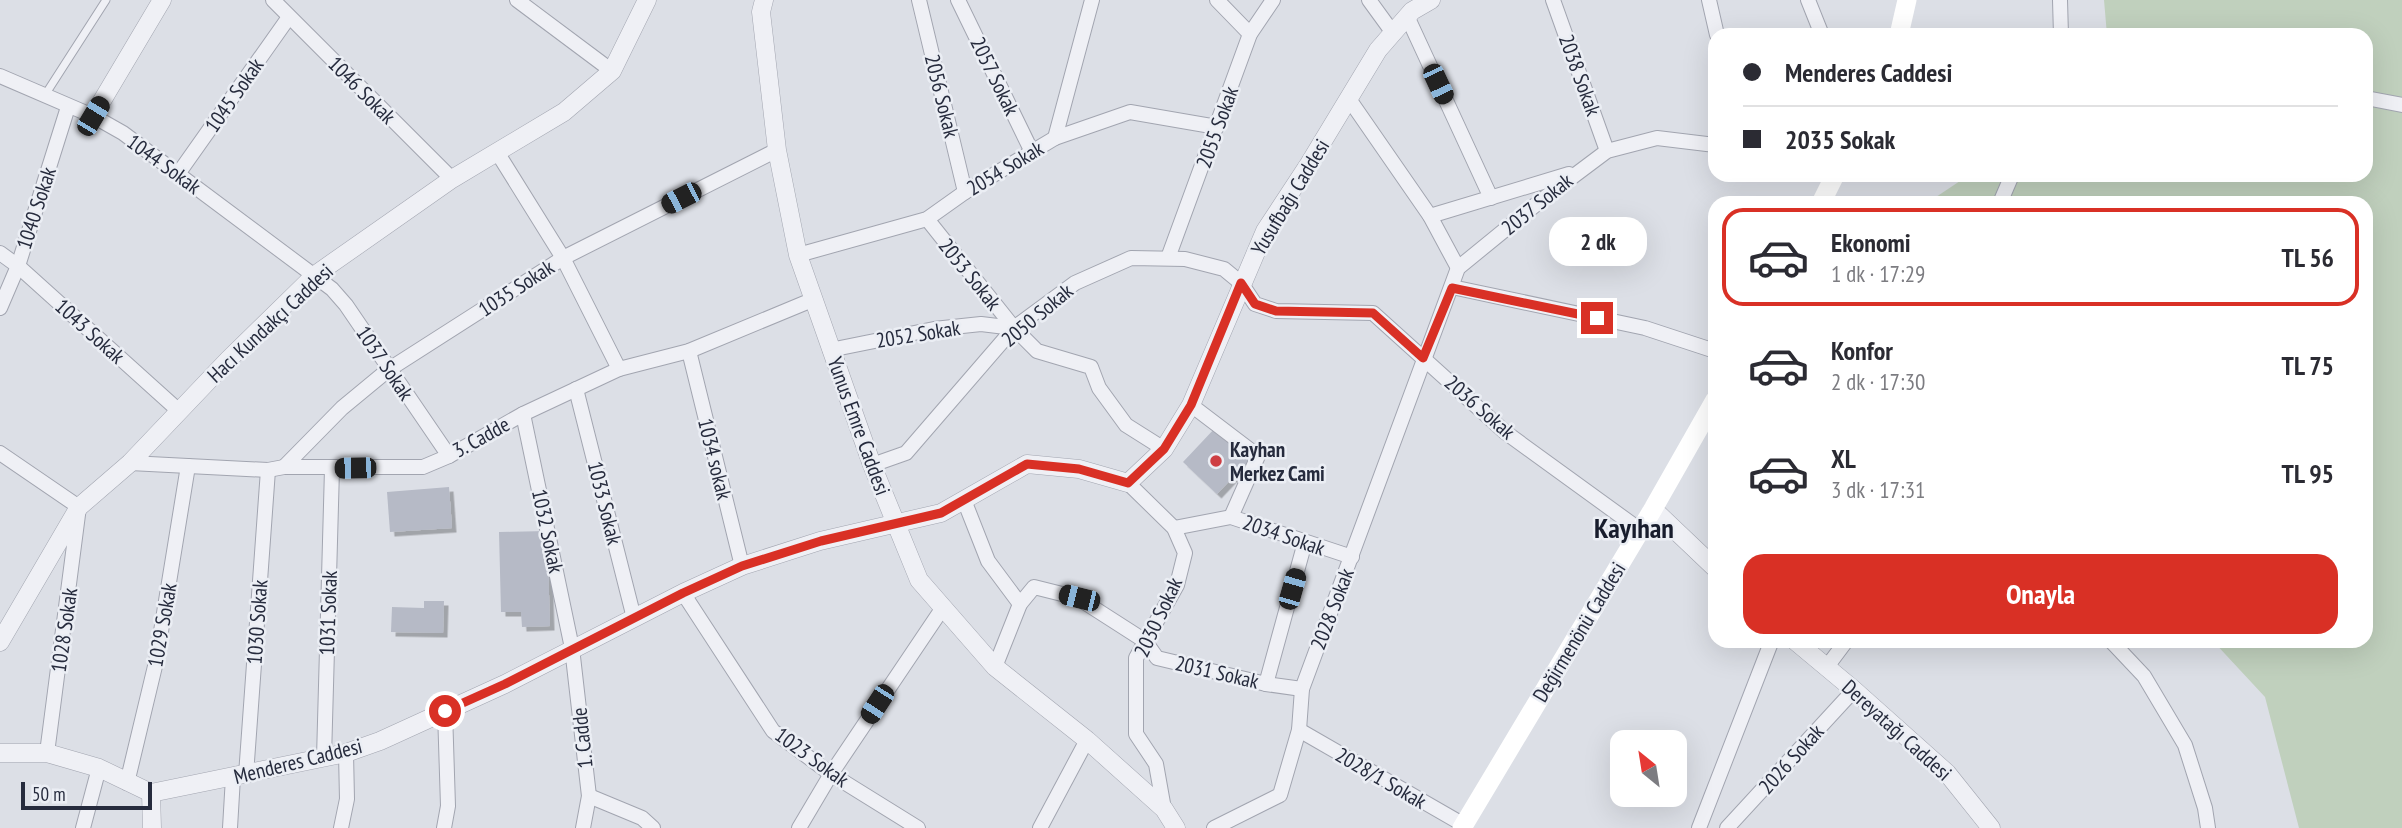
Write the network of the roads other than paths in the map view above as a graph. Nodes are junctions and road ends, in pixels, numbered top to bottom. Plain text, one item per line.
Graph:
1 (106, 0) edge
2 (162, 0) edge
3 (273, 0) edge
4 (517, 0) edge
5 (648, 0) edge
6 (764, 0) edge
7 (919, 0) edge
8 (958, 0) edge
9 (1092, 0) edge
10 (1217, 0) edge
11 (1273, 0) edge
12 (1369, 0) edge
13 (1432, 0) edge
14 (1553, 0) edge
15 (1709, 0) edge
16 (1808, 0) edge
17 (1907, 0) edge
18 (2060, 0) edge
19 (1407, 16) junction
20 (289, 17) junction
21 (1715, 28) edge
22 (1819, 28) edge
23 (1901, 28) edge
24 (2061, 28) edge
25 (1393, 33) junction
26 (1250, 34) junction
27 (612, 71) junction
28 (0, 76) edge
29 (44, 96) junction
30 (1349, 99) junction
31 (2373, 99) edge
32 (2402, 105) edge
33 (68, 107) junction
34 (93, 116) junction
35 (1217, 127) junction
36 (1055, 138) junction
37 (1708, 144) edge
38 (776, 150) junction
39 (1607, 150) junction
40 (497, 152) junction
41 (1032, 152) junction
42 (1579, 171) junction
43 (178, 174) junction
44 (452, 179) junction
45 (965, 192) junction
46 (1491, 198) junction
47 (1430, 216) junction
48 (927, 219) junction
49 (0, 253) edge
50 (799, 255) junction
51 (563, 258) junction
52 (1168, 258) junction
53 (18, 266) junction
54 (1458, 268) junction
55 (315, 275) junction
56 (1241, 283) junction
57 (1452, 288) junction
58 (812, 300) junction
59 (0, 307) edge
60 (1014, 328) junction
61 (1708, 349) edge
62 (830, 350) junction
63 (689, 352) junction
64 (1423, 358) junction
65 (619, 369) junction
66 (388, 370) junction
67 (576, 388) junction
68 (1191, 405) junction
69 (179, 411) junction
70 (1708, 412) edge
71 (523, 414) junction
72 (1164, 449) junction
73 (0, 453) edge
74 (449, 456) junction
75 (130, 463) junction
76 (872, 465) junction
77 (188, 466) junction
78 (284, 467) junction
79 (332, 469) junction
80 (268, 470) junction
81 (1128, 483) junction
82 (964, 500) junction
83 (79, 507) junction
84 (1653, 509) junction
85 (1231, 517) junction
86 (895, 522) junction
87 (1174, 528) junction
88 (1640, 530) junction
89 (1305, 542) junction
90 (1352, 558) junction
91 (1708, 561) edge
92 (742, 566) junction
93 (683, 593) junction
94 (1020, 604) junction
95 (942, 609) junction
96 (634, 618) junction
97 (1145, 641) junction
98 (0, 642) edge
99 (572, 648) junction
100 (1769, 648) edge
101 (1803, 648) edge
102 (1841, 648) edge
103 (2118, 648) edge
104 (995, 667) junction
105 (1826, 667) junction
106 (1266, 684) junction
107 (1302, 689) junction
108 (1854, 690) junction
109 (445, 711) junction
110 (1299, 730) junction
111 (1087, 740) junction
112 (0, 753) edge
113 (47, 753) junction
114 (346, 753) junction
115 (324, 758) junction
116 (99, 768) junction
117 (831, 774) junction
118 (240, 776) junction
119 (127, 783) junction
120 (151, 793) junction
121 (589, 796) junction
122 (1164, 809) junction
123 (1737, 825) edge
124 (1463, 827) edge
125 (83, 828) edge
126 (152, 828) edge
127 (230, 828) edge
128 (341, 828) edge
129 (444, 828) edge
130 (583, 828) edge
131 (653, 828) edge
132 (799, 828) edge
133 (918, 828) edge
134 (1040, 828) edge
135 (1176, 828) edge
136 (1214, 828) edge
137 (1699, 828) edge
138 (1991, 828) edge
139 (2208, 828) edge

1 - 29 lane
2 - 34 street
3 - 20 street, 1046 Sokak
4 - 27 street
5 - 27 street, Hacı Kundakçı Caddesi
6 - 38 street, Yunus Emre Caddesi
7 - 45 street, 2056 Sokak
8 - 41 street, 2057 Sokak
9 - 36 street
10 - 26 street
11 - 26 street, 2055 Sokak
12 - 25 street
13 - 19 street, Yusufbağı Caddesi
14 - 39 street, 2038 Sokak
15 - 21 street
16 - 22 street
17 - 23 main road
18 - 24 street
19 - 25 street, Yusufbağı Caddesi
19 - 46 street
20 - 43 street, 1045 Sokak
20 - 44 street, 1046 Sokak
25 - 30 street, Yusufbağı Caddesi
26 - 35 street, 2055 Sokak
27 - 40 street, Hacı Kundakçı Caddesi
28 - 29 street, 1044 Sokak
29 - 33 street, 1044 Sokak
30 - 47 street
30 - 56 street, Yusufbağı Caddesi
31 - 32 street
33 - 34 street, 1044 Sokak
33 - 53 street, 1040 Sokak
34 - 43 street, 1044 Sokak
35 - 36 street, 2054 Sokak
35 - 52 street, 2055 Sokak
36 - 41 street, 2054 Sokak
37 - 39 street, 2037 Sokak
38 - 50 street, Yunus Emre Caddesi
38 - 51 street, 1035 Sokak
39 - 42 street, 2037 Sokak
40 - 44 street, Hacı Kundakçı Caddesi
40 - 51 street
41 - 45 street, 2054 Sokak
42 - 46 street
42 - 54 street, 2037 Sokak
43 - 55 street, 1044 Sokak
44 - 55 street, Hacı Kundakçı Caddesi
45 - 48 street, 2054 Sokak
46 - 47 street
47 - 54 street
48 - 50 street, 2054 Sokak
48 - 60 street, 2053 Sokak
49 - 53 street, 1043 Sokak
50 - 58 street, Yunus Emre Caddesi
51 - 65 street
51 - 66 street, 1035 Sokak
52 - 56 street, 2050 Sokak
52 - 60 street, 2050 Sokak
53 - 59 street, 1040 Sokak
53 - 69 street, 1043 Sokak
54 - 57 street
55 - 66 street, 1037 Sokak
55 - 69 street, Hacı Kundakçı Caddesi
56 - 64 street, 2036 Sokak
56 - 68 street, Yusufbağı Caddesi
57 - 61 street
57 - 64 street
58 - 62 street, Yunus Emre Caddesi
58 - 63 street, 3. Cadde
60 - 62 street, 2052 Sokak
60 - 72 street
60 - 76 street, 2050 Sokak
62 - 76 street, Yunus Emre Caddesi
63 - 65 street, 3. Cadde
63 - 92 street, 1034 sokak
64 - 88 street, 2036 Sokak
64 - 90 street, 2028 Sokak
65 - 67 street, 3. Cadde
66 - 74 street, 1037 Sokak
66 - 78 street, 1035 Sokak
67 - 71 street, 3. Cadde
67 - 96 street, 1033 Sokak
68 - 72 street, Yusufbağı Caddesi
68 - 85 street
69 - 75 street, Hacı Kundakçı Caddesi
70 - 84 main road, Değirmenönü Caddesi
71 - 74 street, 3. Cadde
71 - 99 street, 1032 Sokak
72 - 81 street, Yusufbağı Caddesi
73 - 83 street
74 - 79 street, 3. Cadde
75 - 77 street, 3. Cadde
75 - 83 street, Hacı Kundakçı Caddesi
76 - 86 street, Yunus Emre Caddesi
77 - 80 street, 3. Cadde
77 - 119 street, 1029 Sokak
78 - 79 street, 3. Cadde
78 - 80 street, 3. Cadde
79 - 115 street, 1031 Sokak
80 - 118 street, 1030 Sokak
81 - 82 street
81 - 87 street, 2030 Sokak
82 - 86 street
82 - 94 street
83 - 98 street, Hacı Kundakçı Caddesi
83 - 113 street, 1028 Sokak
84 - 88 main road, Değirmenönü Caddesi
84 - 91 street
85 - 87 street, 2034 Sokak
85 - 89 street, 2034 Sokak
86 - 92 street, Menderes Caddesi
86 - 95 street, Yunus Emre Caddesi
87 - 97 street, 2030 Sokak
88 - 124 main road, Değirmenönü Caddesi
89 - 90 street, 2034 Sokak
89 - 106 street
90 - 107 street, 2028 Sokak
92 - 93 street, Menderes Caddesi
93 - 96 street, Menderes Caddesi
93 - 117 street, 1023 Sokak
94 - 97 street, 2031 Sokak
94 - 104 street
95 - 104 street, Yunus Emre Caddesi
95 - 117 street
96 - 99 street, Menderes Caddesi
97 - 106 street, 2031 Sokak
97 - 122 street, 2030 Sokak
99 - 109 street, Menderes Caddesi
99 - 121 street, 1. Cadde
100 - 137 street
101 - 105 street, Dereyatağı Caddesi
102 - 105 street
103 - 139 street
104 - 111 street, Yunus Emre Caddesi
105 - 108 street, Dereyatağı Caddesi
106 - 107 street, 2031 Sokak
107 - 110 street, 2028 Sokak
108 - 123 street, 2026 Sokak
108 - 138 street, Dereyatağı Caddesi
109 - 114 street, Menderes Caddesi
109 - 129 street
110 - 124 street, 2028/1 Sokak
110 - 136 street, 2028 Sokak
111 - 122 street, Yunus Emre Caddesi
111 - 134 street
112 - 113 street
113 - 116 street
114 - 115 street, Menderes Caddesi
114 - 128 street
115 - 118 street, Menderes Caddesi
116 - 119 street
116 - 125 street
117 - 132 street
117 - 133 street, 1023 Sokak
118 - 120 street, Menderes Caddesi
118 - 127 street, 1030 Sokak
119 - 120 street
120 - 126 street
121 - 130 street, 1. Cadde
121 - 131 street
122 - 135 street, Yunus Emre Caddesi

